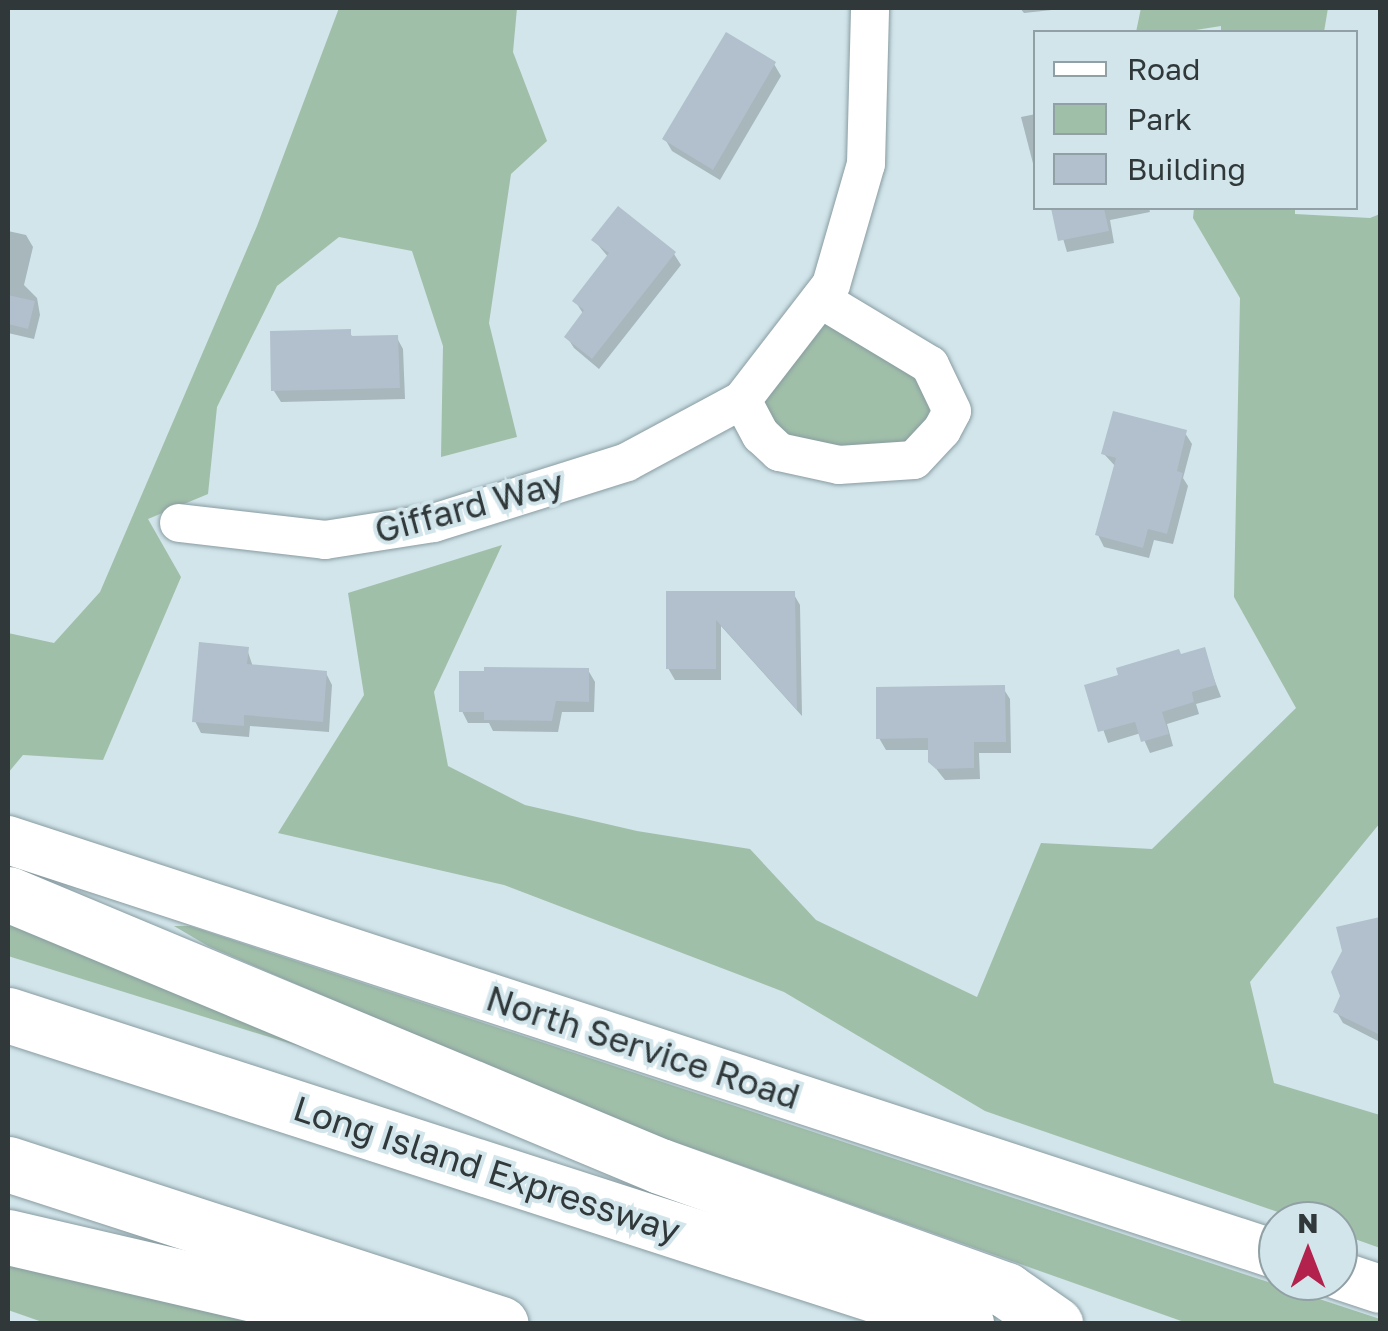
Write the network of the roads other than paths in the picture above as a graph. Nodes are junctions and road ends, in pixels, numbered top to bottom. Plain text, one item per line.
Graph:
1 (870, 8) edge
2 (820, 299) junction
3 (742, 400) junction
4 (179, 523) dead end
5 (8, 840) edge
6 (8, 894) edge
7 (8, 1015) edge
8 (8, 1164) edge
9 (8, 1237) edge
10 (1258, 1249) edge
11 (381, 1324) edge
12 (501, 1324) edge
13 (966, 1324) edge
14 (1055, 1324) edge

1 - 2 street, Giffard Way
2 - 3 street, Giffard Way
2 - 3 street
3 - 4 street, Giffard Way
5 - 10 main road, North Service Road
6 - 14 highway
7 - 13 highway, Long Island Expressway
8 - 12 highway
9 - 11 highway

